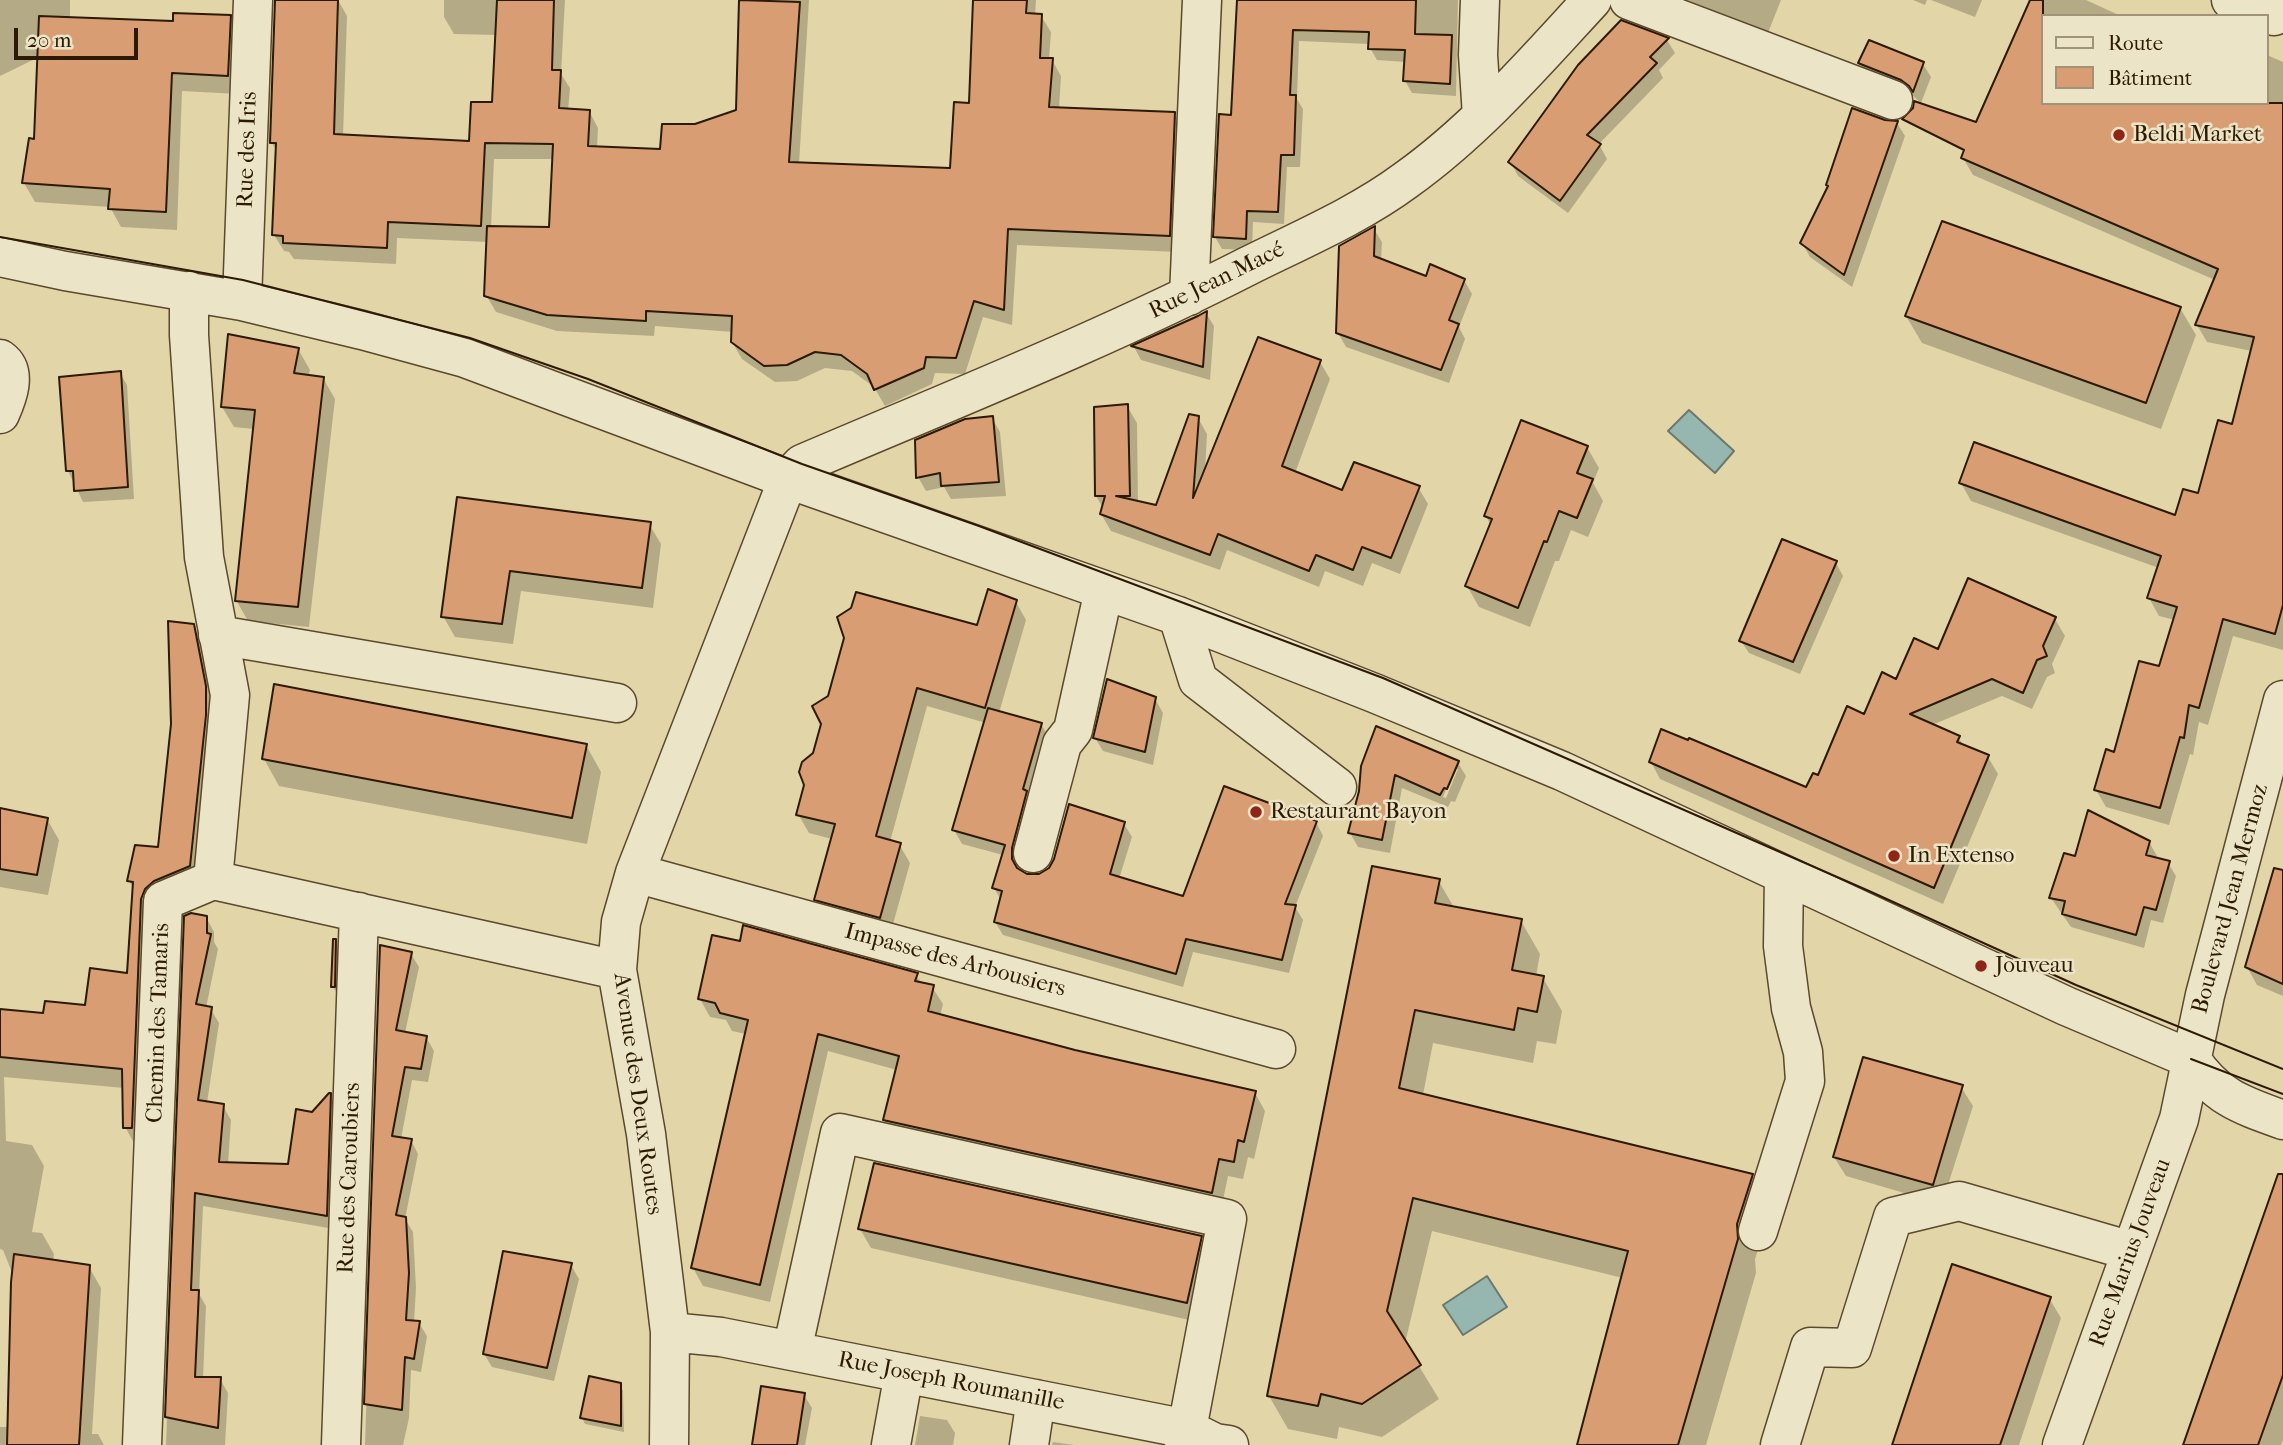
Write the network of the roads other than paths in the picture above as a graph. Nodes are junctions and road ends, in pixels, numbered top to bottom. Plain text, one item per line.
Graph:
1 (253, 0) edge
2 (1202, 0) edge
3 (1480, 0) edge
4 (1592, 0) edge
5 (1629, 0) edge
6 (2231, 0) edge
7 (2280, 0) edge
8 (2269, 14) edge
9 (2269, 14) edge
10 (1893, 100) dead end
11 (1482, 116) junction
12 (0, 257) edge
13 (189, 291) junction
14 (1189, 296) junction
15 (242, 301) junction
16 (0, 359) edge
17 (0, 414) edge
18 (788, 479) junction
19 (1104, 590) junction
20 (1178, 616) junction
21 (218, 635) junction
22 (2283, 699) edge
23 (617, 703) dead end
24 (1337, 787) dead end
25 (1033, 853) dead end
26 (635, 873) junction
27 (1784, 875) junction
28 (213, 880) junction
29 (359, 912) junction
30 (617, 970) junction
31 (1276, 1049) dead end
32 (2191, 1059) junction
33 (2283, 1121) edge
34 (1758, 1231) dead end
35 (2131, 1251) junction
36 (670, 1332) junction
37 (792, 1350) junction
38 (904, 1373) junction
39 (1037, 1399) junction
40 (1186, 1437) edge
41 (142, 1445) edge
42 (341, 1445) edge
43 (669, 1445) edge
44 (891, 1445) edge
45 (1029, 1445) edge
46 (1229, 1445) edge
47 (1780, 1445) edge
48 (2062, 1445) edge

1 - 15 street, Rue des Iris
2 - 14 street
3 - 11 street
4 - 11 street, Rue Jean Macé
5 - 10 street
6 - 8 street
7 - 9 street
11 - 14 street, Rue Jean Macé
12 - 13 street
13 - 15 street
13 - 21 street
14 - 18 street, Rue Jean Macé
15 - 18 street
16 - 17 street
18 - 19 street
18 - 26 street, Avenue des Deux Routes
19 - 20 street
19 - 25 street
20 - 24 street
20 - 27 street
21 - 23 street
21 - 28 street
22 - 32 street, Boulevard Jean Mermoz
26 - 30 street, Avenue des Deux Routes
26 - 31 street, Impasse des Arbousiers
27 - 32 street
27 - 34 street
28 - 29 street
28 - 41 street, Chemin des Tamaris
29 - 30 street
29 - 42 street, Rue des Caroubiers
30 - 36 street, Avenue des Deux Routes
32 - 33 street
32 - 35 street, Rue Marius Jouveau
35 - 47 street
35 - 48 street, Rue Marius Jouveau
36 - 37 street, Rue Joseph Roumanille
36 - 43 street, Avenue des Deux Routes
37 - 38 street, Rue Joseph Roumanille
37 - 40 street
38 - 39 street, Rue Joseph Roumanille
38 - 44 street
39 - 40 street, Rue Joseph Roumanille
39 - 45 street
40 - 46 street, Rue Joseph Roumanille

